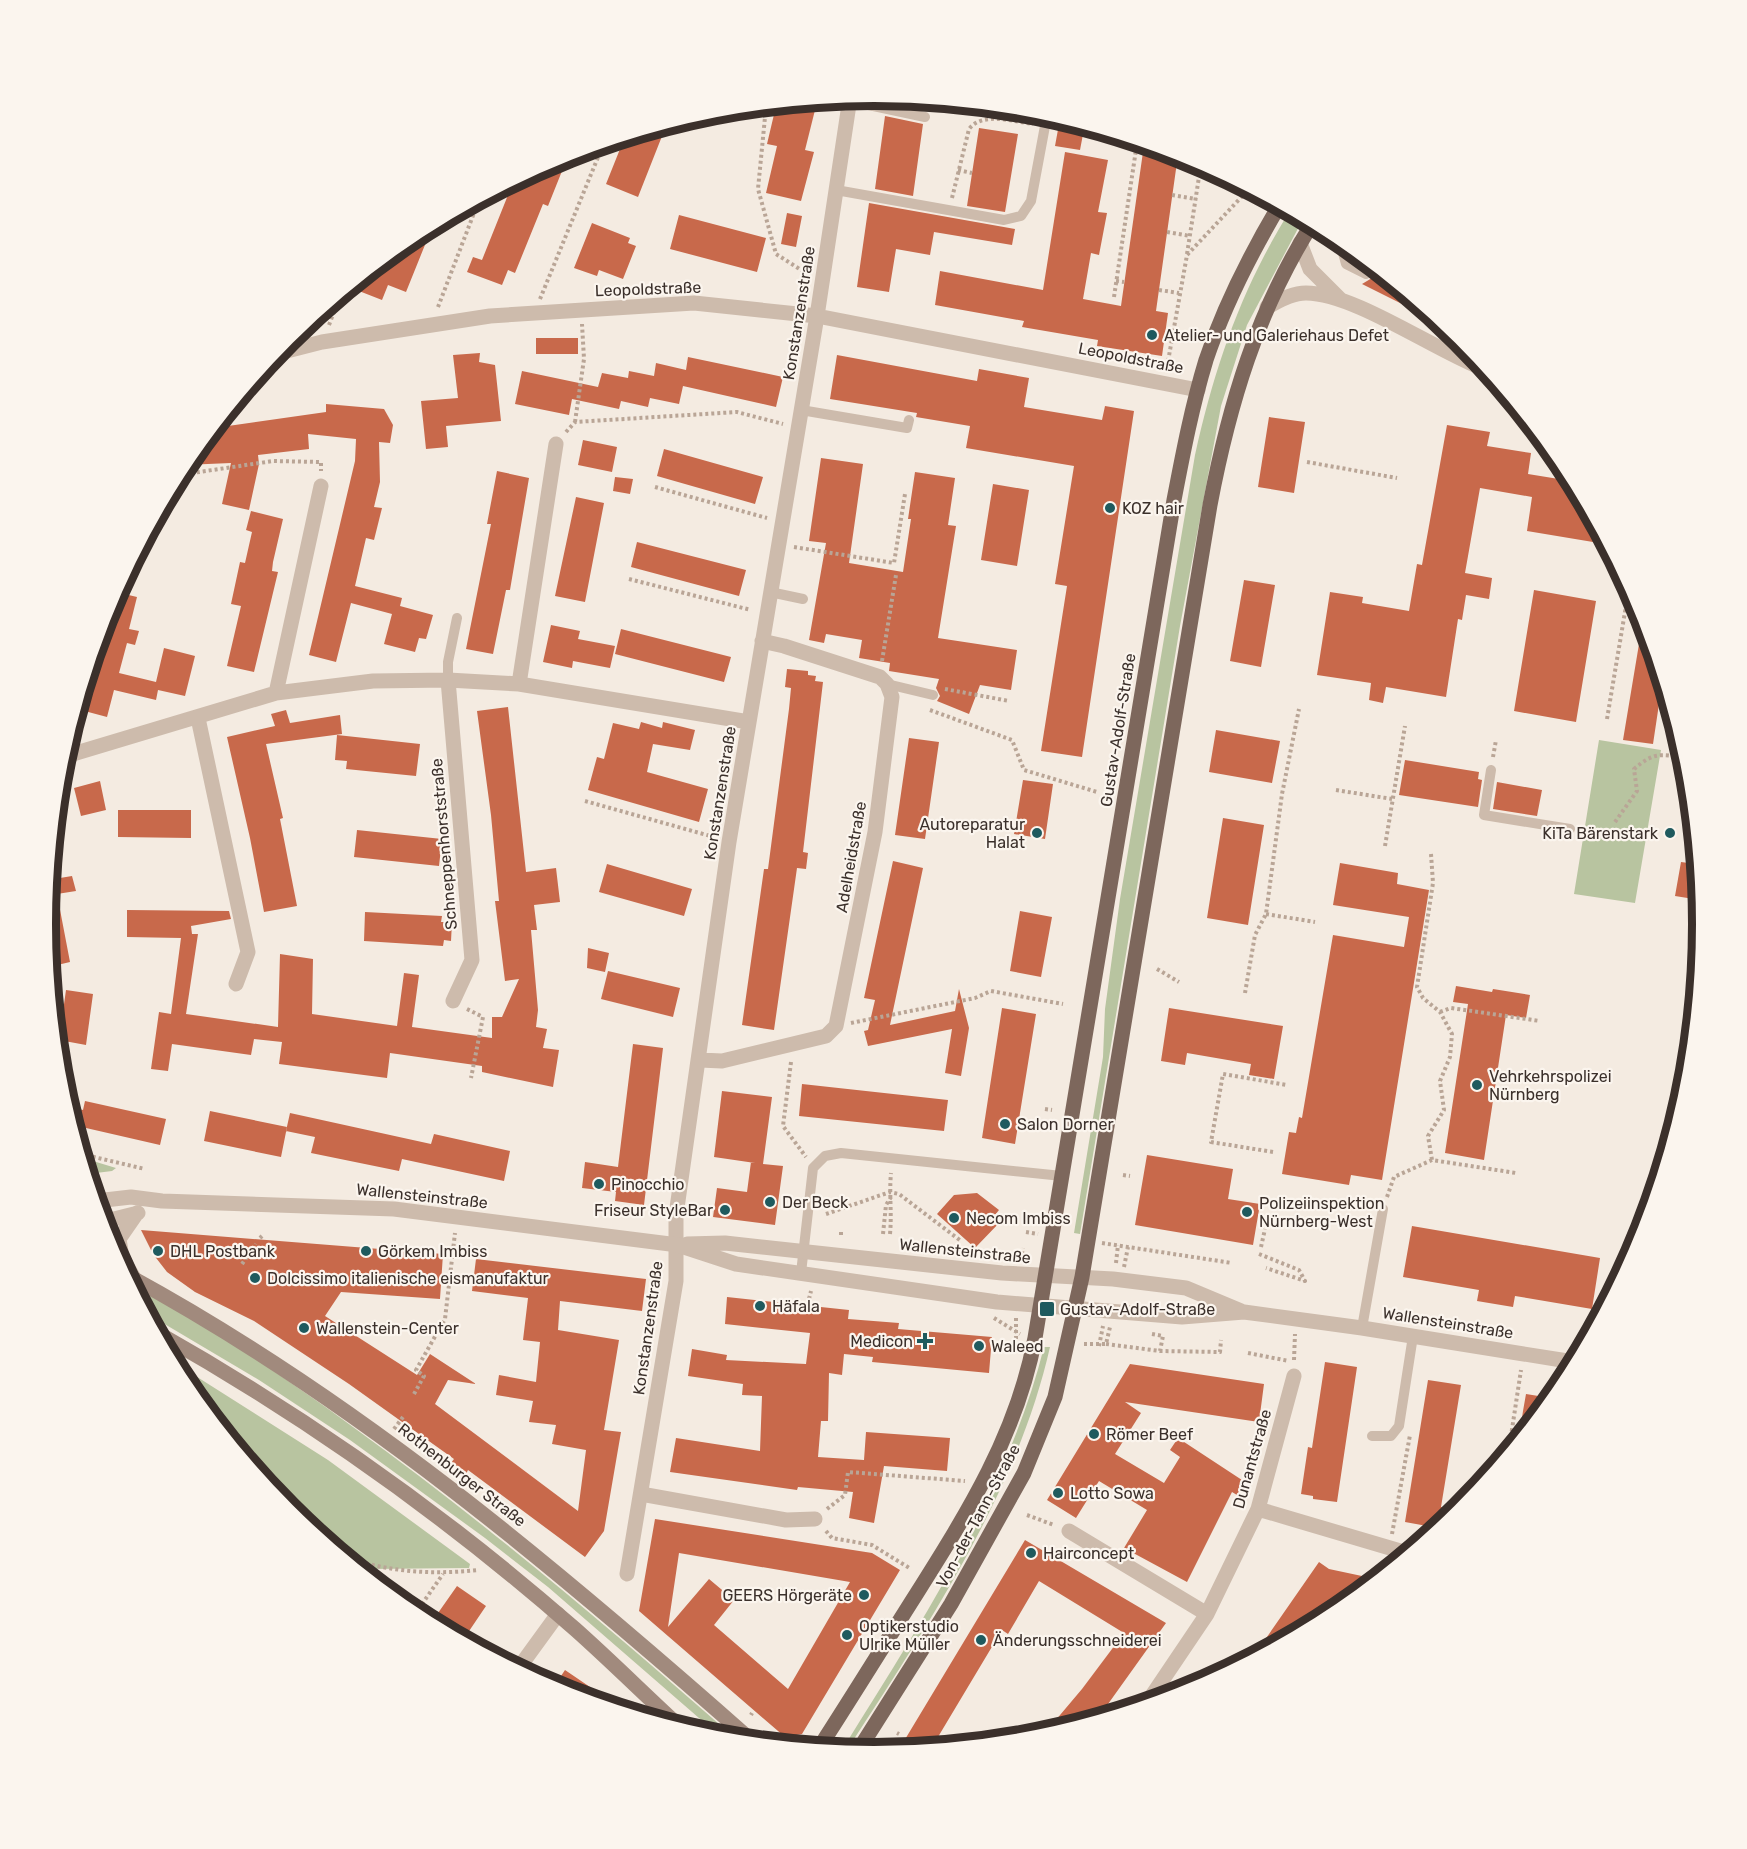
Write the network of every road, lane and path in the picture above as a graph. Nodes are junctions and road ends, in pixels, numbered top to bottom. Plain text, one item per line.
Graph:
1 (877, 106) edge
2 (849, 107) edge
3 (765, 113) edge
4 (925, 117) dead end
5 (1045, 126) joint
6 (1136, 150) edge
7 (599, 154) edge
8 (958, 170) junction
9 (972, 173) dead end
10 (1199, 175) edge
11 (836, 190) junction
12 (1172, 195) dead end
13 (1243, 195) edge
14 (1196, 199) junction
15 (950, 210) junction
16 (475, 211) edge
17 (1276, 212) edge
18 (1167, 231) dead end
19 (1307, 231) edge
20 (1190, 236) junction
21 (1300, 243) junction
22 (1187, 255) junction
23 (1344, 256) edge
24 (1366, 274) dead end
25 (1116, 281) junction
26 (1124, 282) dead end
27 (822, 284) junction
28 (1159, 290) dead end
29 (1179, 293) junction
30 (1114, 297) dead end
31 (1342, 301) junction
32 (1267, 307) junction
33 (335, 308) edge
34 (582, 310) junction
35 (534, 313) junction
36 (818, 316) junction
37 (431, 325) junction
38 (322, 342) junction
39 (291, 350) edge
40 (1459, 353) edge
41 (1164, 383) junction
42 (1197, 390) junction
43 (801, 410) junction
44 (909, 420) dead end
45 (575, 422) junction
46 (798, 429) junction
47 (556, 444) joint
48 (1307, 462) dead end
49 (191, 473) edge
50 (1397, 478) dead end
51 (321, 486) joint
52 (655, 486) dead end
53 (906, 494) dead end
54 (782, 522) junction
55 (778, 545) junction
56 (896, 575) dead end
57 (628, 579) dead end
58 (770, 592) junction
59 (803, 599) dead end
60 (1626, 605) edge
61 (766, 614) junction
62 (457, 618) dead end
63 (762, 642) junction
64 (448, 680) junction
65 (884, 681) junction
66 (519, 684) junction
67 (276, 693) junction
68 (933, 695) dead end
69 (925, 709) dead end
70 (1299, 709) dead end
71 (198, 717) junction
72 (1607, 719) dead end
73 (749, 722) junction
74 (1405, 726) dead end
75 (74, 753) edge
76 (1674, 756) edge
77 (1491, 770) dead end
78 (1336, 790) dead end
79 (1097, 792) dead end
80 (1392, 799) junction
81 (585, 801) dead end
82 (1615, 822) dead end
83 (1570, 829) dead end
84 (729, 842) junction
85 (1384, 846) dead end
86 (1431, 854) dead end
87 (1266, 915) junction
88 (1315, 922) dead end
89 (1157, 969) dead end
90 (1179, 982) dead end
91 (236, 984) dead end
92 (1245, 993) dead end
93 (453, 1001) joint
94 (1063, 1004) dead end
95 (1440, 1012) junction
96 (1540, 1021) dead end
97 (836, 1026) junction
98 (793, 1044) junction
99 (700, 1060) junction
100 (471, 1078) dead end
101 (1287, 1085) dead end
102 (1045, 1109) dead end
103 (1052, 1110) dead end
104 (1273, 1152) dead end
105 (89, 1156) edge
106 (1432, 1160) junction
107 (813, 1168) junction
108 (145, 1169) dead end
109 (891, 1173) dead end
110 (1516, 1173) dead end
111 (1123, 1175) dead end
112 (1062, 1176) junction
113 (1130, 1176) dead end
114 (890, 1194) junction
115 (104, 1201) edge
116 (162, 1201) junction
117 (1383, 1209) joint
118 (137, 1214) junction
119 (826, 1214) dead end
120 (457, 1217) junction
121 (111, 1220) edge
122 (1265, 1229) dead end
123 (1026, 1232) dead end
124 (883, 1234) dead end
125 (890, 1234) dead end
126 (1052, 1236) junction
127 (961, 1241) dead end
128 (1088, 1241) junction
129 (120, 1242) edge
130 (256, 1244) dead end
131 (678, 1245) junction
132 (1261, 1247) dead end
133 (801, 1253) junction
134 (1259, 1254) dead end
135 (1232, 1263) dead end
136 (242, 1264) dead end
137 (1266, 1268) dead end
138 (801, 1273) junction
139 (1045, 1276) junction
140 (1082, 1277) junction
141 (137, 1280) edge
142 (1040, 1307) junction
143 (1075, 1309) junction
144 (1244, 1312) junction
145 (1362, 1328) junction
146 (1016, 1332) dead end
147 (1152, 1334) dead end
148 (1413, 1336) junction
149 (1016, 1339) dead end
150 (169, 1340) edge
151 (1221, 1340) dead end
152 (1106, 1344) dead end
153 (1160, 1351) junction
154 (1248, 1353) dead end
155 (1275, 1358) dead end
156 (1565, 1361) edge
157 (1294, 1376) dead end
158 (1520, 1382) dead end
159 (414, 1394) dead end
160 (1412, 1425) dead end
161 (1372, 1436) dead end
162 (1511, 1436) edge
163 (965, 1481) dead end
164 (641, 1494) junction
165 (1258, 1509) junction
166 (1027, 1515) dead end
167 (815, 1519) junction
168 (1069, 1531) joint
169 (1389, 1550) junction
170 (1398, 1552) edge
171 (364, 1563) edge
172 (482, 1569) dead end
173 (911, 1569) dead end
174 (444, 1573) junction
175 (627, 1574) dead end
176 (421, 1606) edge
177 (558, 1614) junction
178 (1207, 1614) junction
179 (522, 1663) edge
180 (1154, 1692) edge
181 (660, 1715) edge
182 (741, 1732) edge
183 (823, 1741) edge
184 (864, 1742) edge

1 - 4 lane
2 - 11 street, Konstanzenstraße
3 - 27 path
5 - 8 path
5 - 15 lane
6 - 25 path
7 - 35 path
8 - 9 path
8 - 15 path
10 - 14 path
11 - 15 lane
11 - 27 street, Konstanzenstraße
12 - 14 path
13 - 22 path
14 - 20 path
16 - 37 path
17 - 42 main road, Gustav-Adolf-Straße
18 - 20 path
19 - 21 main road
20 - 22 path
21 - 31 street
21 - 32 main road
22 - 29 path
23 - 24 lane
25 - 26 path
25 - 30 path
27 - 36 street, Konstanzenstraße
28 - 29 path
29 - 41 path
31 - 32 street
31 - 40 street
32 - 128 main road
33 - 38 path
34 - 35 street, Leopoldstraße
34 - 36 street, Leopoldstraße
34 - 45 path
35 - 37 street, Leopoldstraße
36 - 41 street, Leopoldstraße
36 - 43 street, Konstanzenstraße
37 - 38 street, Leopoldstraße
38 - 39 street, Leopoldstraße
41 - 42 street, Leopoldstraße
42 - 112 main road, Gustav-Adolf-Straße
43 - 44 lane
43 - 46 street, Konstanzenstraße
45 - 46 path
45 - 47 path
46 - 54 street, Konstanzenstraße
47 - 66 street
48 - 50 path
49 - 51 path
51 - 67 street
52 - 54 path
53 - 55 path
54 - 55 street, Konstanzenstraße
55 - 58 street, Konstanzenstraße
56 - 65 path
57 - 61 path
58 - 59 lane
58 - 61 street, Konstanzenstraße
60 - 72 path
61 - 63 street, Konstanzenstraße
62 - 64 lane
63 - 65 street
63 - 73 street, Konstanzenstraße
64 - 66 street
64 - 67 street
64 - 93 street, Schneppenhorststraße
65 - 68 lane
65 - 97 street, Adelheidstraße
66 - 73 street
67 - 71 street
69 - 79 path
70 - 87 path
71 - 75 street
71 - 91 street
73 - 84 street, Konstanzenstraße
74 - 80 path
76 - 82 path
77 - 83 lane
78 - 80 path
80 - 85 path
81 - 84 path
84 - 99 street, Konstanzenstraße
86 - 95 path
87 - 88 path
87 - 92 path
89 - 90 path
93 - 100 path
94 - 97 path
95 - 96 path
95 - 106 path
97 - 98 street
98 - 99 street
98 - 107 path
99 - 131 street, Konstanzenstraße
101 - 104 path
102 - 103 path
105 - 108 path
106 - 110 path
106 - 117 path
107 - 112 lane
107 - 133 lane
109 - 114 path
111 - 113 path
112 - 126 main road, Gustav-Adolf-Straße
114 - 119 path
114 - 124 path
114 - 125 path
114 - 127 path
115 - 116 street, Wallensteinstraße
116 - 118 street, Wallensteinstraße
116 - 120 street, Wallensteinstraße
117 - 145 lane
118 - 121 street, Wallensteinstraße
118 - 129 street
120 - 131 street, Wallensteinstraße
120 - 159 path
122 - 132 path
123 - 126 path
126 - 139 main road, Gustav-Adolf-Straße
128 - 135 path
128 - 140 main road
130 - 136 path
131 - 133 street, Wallensteinstraße
131 - 138 street, Wallensteinstraße
131 - 164 street, Konstanzenstraße
133 - 138 lane
133 - 139 street, Wallensteinstraße
134 - 137 path
138 - 142 street, Wallensteinstraße
139 - 140 street, Wallensteinstraße
139 - 142 main road, Von-der-Tann-Straße
140 - 143 main road, Von-der-Tann-Straße
140 - 144 street, Wallensteinstraße
141 - 182 main road, Rothenburger Straße
142 - 143 street, Wallensteinstraße
142 - 183 main road, Von-der-Tann-Straße
143 - 144 street, Wallensteinstraße
143 - 184 main road, Von-der-Tann-Straße
144 - 145 street, Wallensteinstraße
145 - 148 street, Wallensteinstraße
146 - 149 path
147 - 153 path
148 - 156 street, Wallensteinstraße
148 - 161 lane
150 - 177 main road
151 - 153 path
152 - 153 path
154 - 155 path
157 - 165 street, Dunantstraße
158 - 162 path
160 - 169 path
163 - 167 path
164 - 167 street
164 - 175 street, Konstanzenstraße
165 - 169 street
165 - 178 street, Dunantstraße
166 - 168 path
167 - 173 path
168 - 178 street
169 - 170 street
171 - 174 path
172 - 174 path
174 - 176 path
177 - 179 street
177 - 181 main road
178 - 180 street, Dunantstraße

